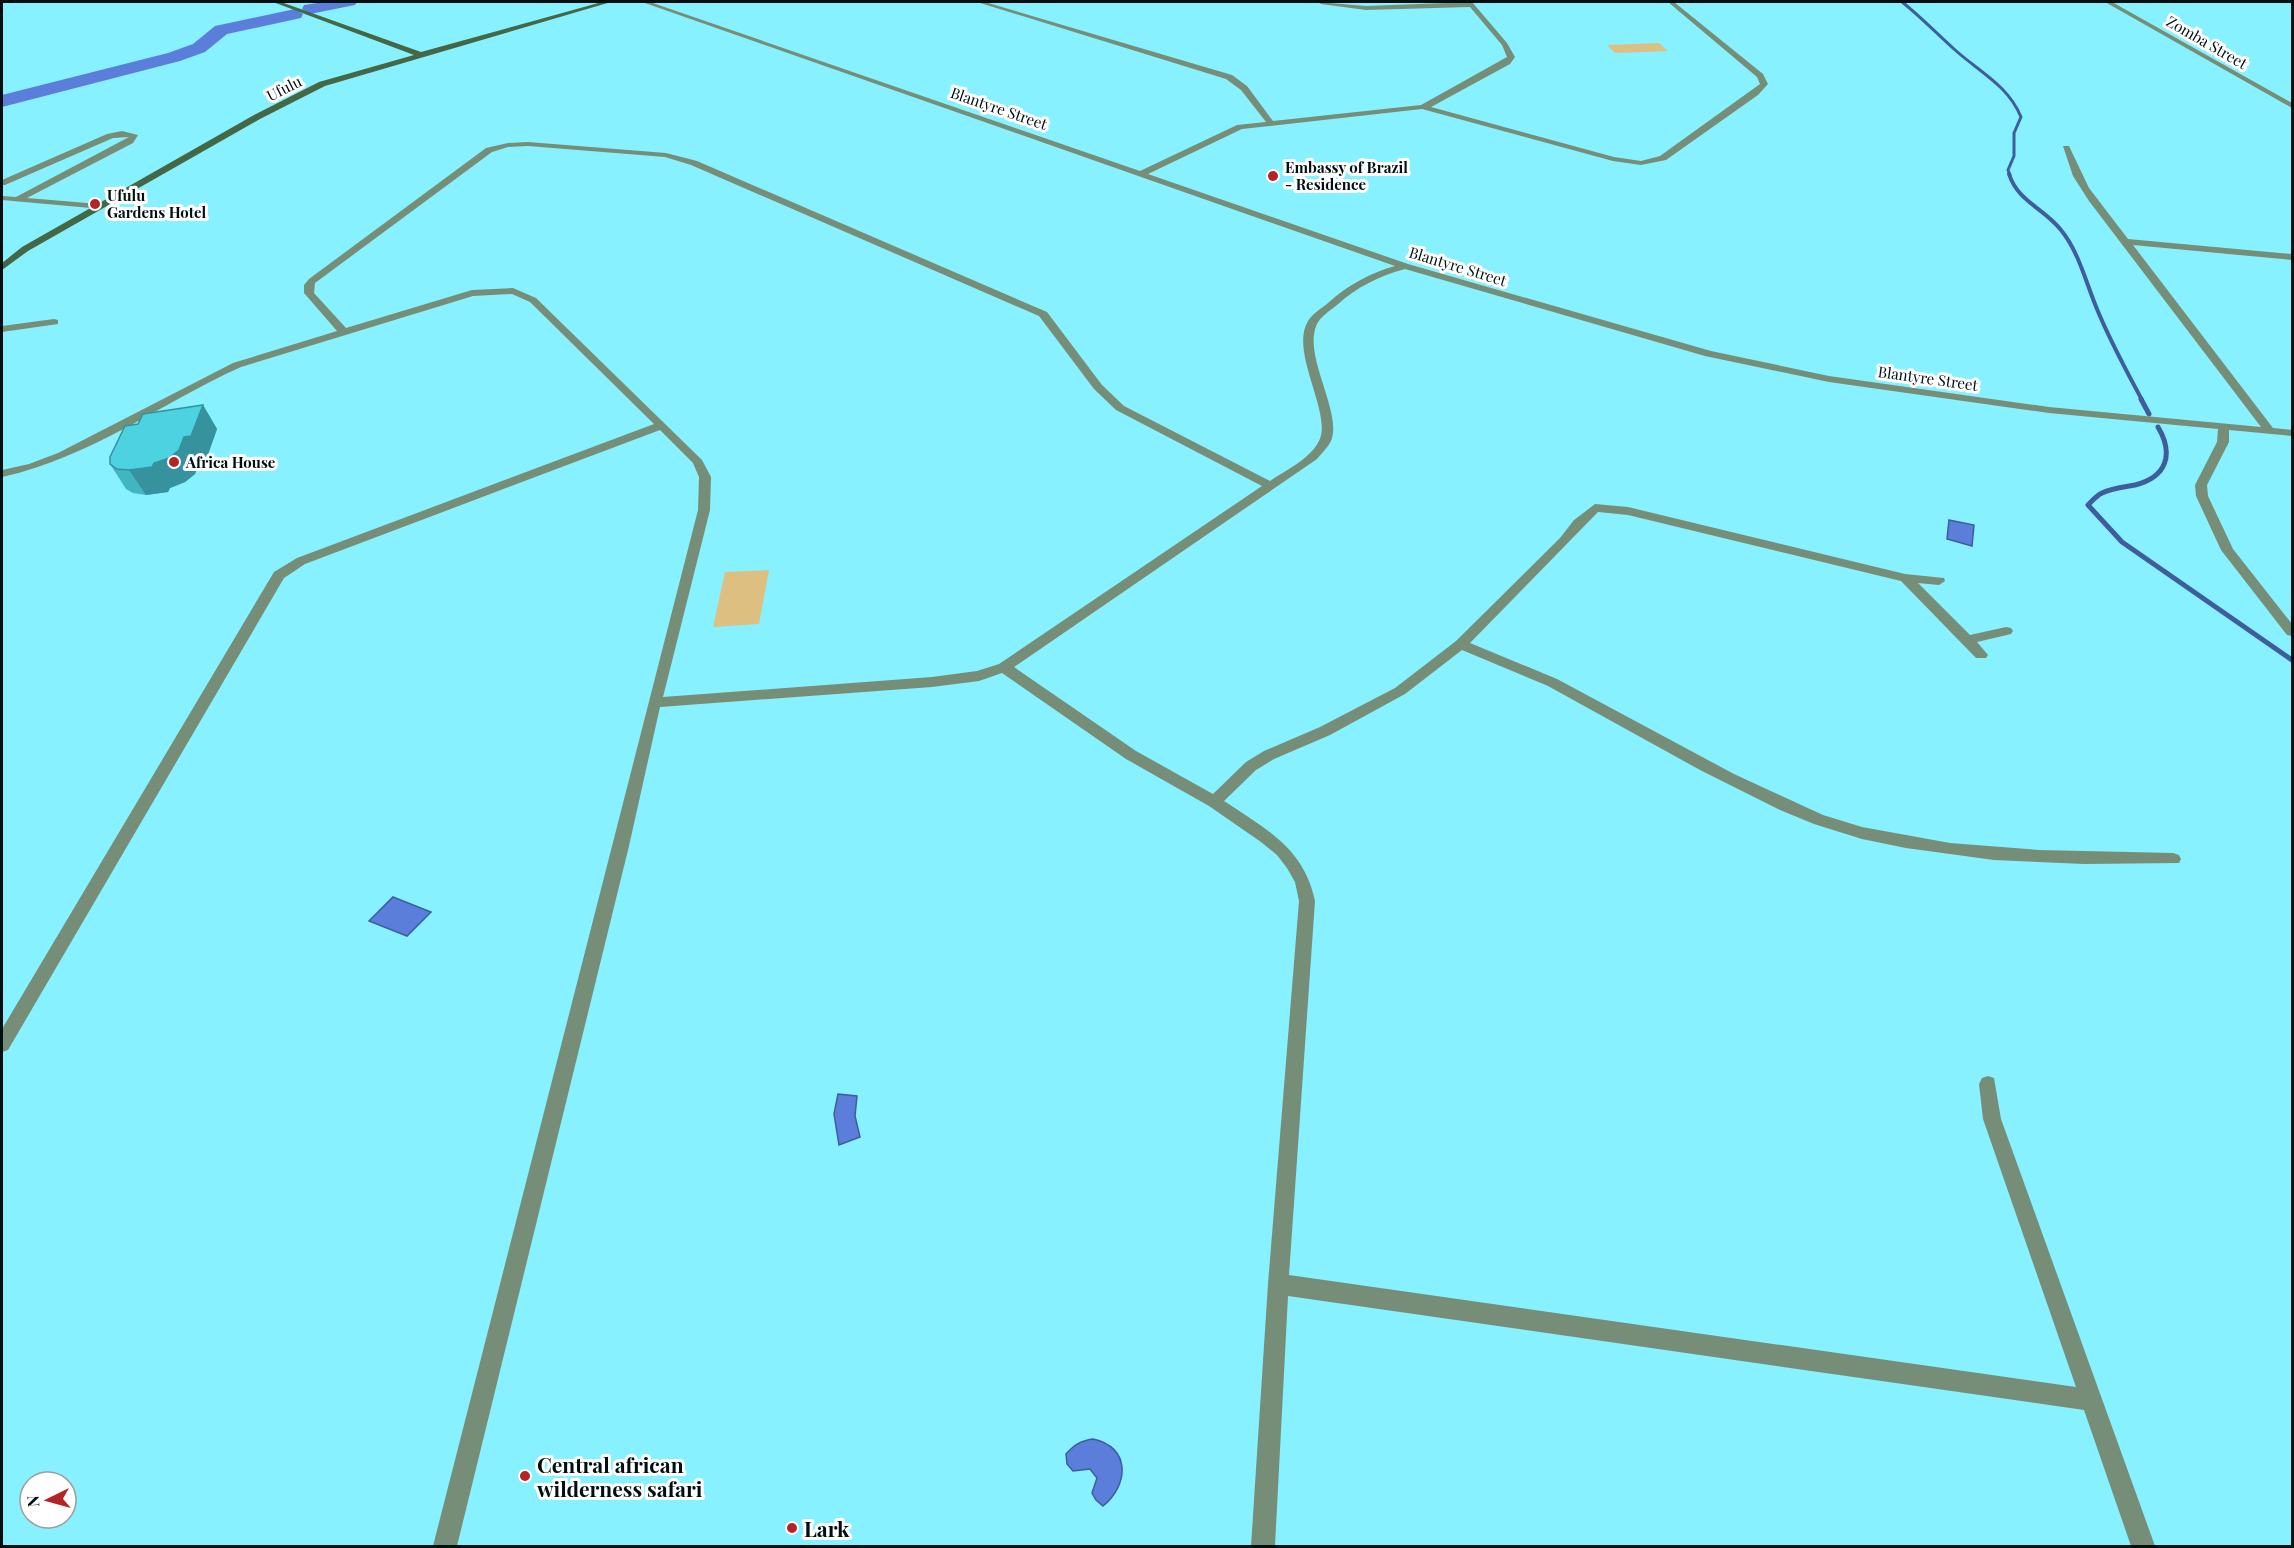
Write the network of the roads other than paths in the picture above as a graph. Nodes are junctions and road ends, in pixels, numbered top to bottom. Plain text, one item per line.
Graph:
1 (5, 2) edge
2 (276, 2) edge
3 (608, 2) edge
4 (645, 2) edge
5 (980, 2) edge
6 (1321, 2) edge
7 (1671, 2) edge
8 (2108, 2) edge
9 (1471, 3) edge
10 (2, 6) edge
11 (419, 54) junction
12 (2292, 106) edge
13 (1422, 107) junction
14 (1270, 122) junction
15 (2066, 148) dead end
16 (1143, 174) junction
17 (2, 183) edge
18 (2, 198) edge
19 (18, 199) junction
20 (99, 207) junction
21 (2126, 242) junction
22 (2292, 257) edge
23 (1405, 266) junction
24 (2, 267) edge
25 (54, 322) dead end
26 (2, 329) edge
27 (344, 331) junction
28 (662, 425) junction
29 (2224, 427) junction
30 (2270, 431) junction
31 (2292, 433) edge
32 (2, 474) edge
33 (1268, 485) junction
34 (1905, 578) junction
35 (1939, 581) dead end
36 (2006, 631) dead end
37 (2292, 632) edge
38 (1967, 640) junction
39 (1461, 644) junction
40 (1981, 655) dead end
41 (1004, 666) junction
42 (654, 703) junction
43 (1214, 802) junction
44 (2173, 860) dead end
45 (2, 1044) edge
46 (1988, 1084) dead end
47 (1278, 1284) junction
48 (2091, 1400) junction
49 (445, 1546) edge
50 (1263, 1546) edge
51 (2143, 1546) edge

1 - 10 street
2 - 11 street
3 - 11 street, Ufulu
4 - 16 street, Blantyre Street
5 - 14 street
6 - 9 street
7 - 13 street
8 - 12 street, Zomba Street
9 - 13 street
11 - 20 street, Ufulu
13 - 14 street
14 - 16 street
15 - 21 street
16 - 23 street, Blantyre Street
17 - 19 street
18 - 19 street
19 - 20 street
20 - 24 street, Ufulu
21 - 22 street
21 - 30 street
23 - 29 street, Blantyre Street
23 - 33 street
25 - 26 street
27 - 28 street
27 - 32 street
27 - 33 street
28 - 42 street
28 - 45 street
29 - 30 street, Blantyre Street
29 - 37 street
30 - 31 street, Blantyre Street
33 - 41 street
34 - 35 street
34 - 38 street
34 - 39 street
36 - 38 street
38 - 40 street
39 - 43 street
39 - 44 street
41 - 42 street
41 - 43 street
42 - 49 street
43 - 47 street
46 - 48 street
47 - 48 street
47 - 50 street
48 - 51 street

